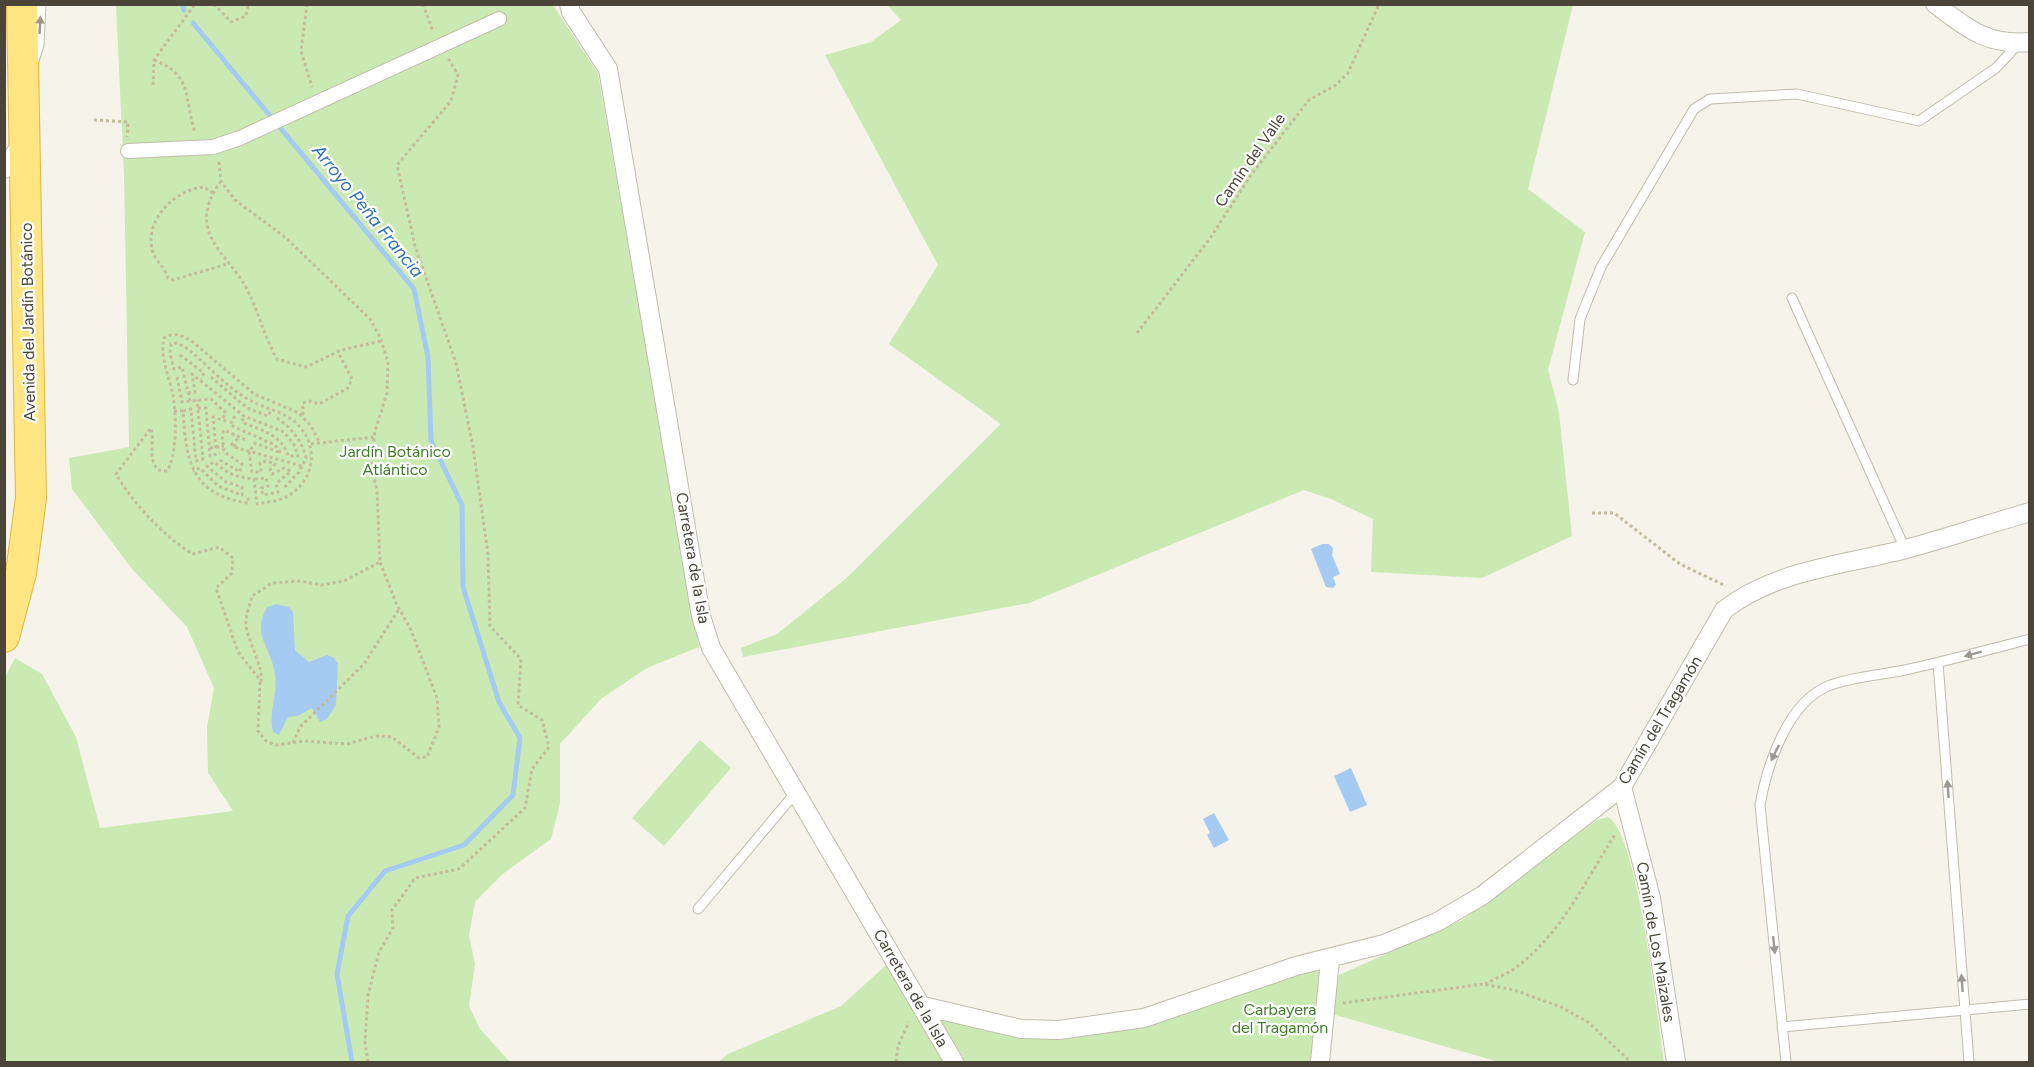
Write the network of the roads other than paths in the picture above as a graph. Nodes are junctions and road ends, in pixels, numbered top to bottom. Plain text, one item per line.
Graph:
1 (22, 4) edge
2 (41, 4) edge
3 (569, 4) edge
4 (1935, 4) edge
5 (499, 19) dead end
6 (2024, 42) edge
7 (23, 98) junction
8 (24, 140) junction
9 (128, 151) dead end
10 (4, 169) edge
11 (1792, 298) dead end
12 (1572, 380) dead end
13 (2030, 512) edge
14 (1905, 549) junction
15 (4, 637) edge
16 (2030, 639) edge
17 (1938, 663) junction
18 (1622, 787) junction
19 (796, 792) junction
20 (698, 909) dead end
21 (1330, 960) junction
22 (2030, 1004) edge
23 (1964, 1009) junction
24 (918, 1011) junction
25 (1782, 1028) junction
26 (954, 1062) edge
27 (1320, 1062) edge
28 (1676, 1062) edge
29 (1786, 1062) edge
30 (1969, 1062) edge

1 - 7 highway, Avenida del Jardín Botánico
7 -> 2 lane
3 - 19 street, Carretera de la Isla
4 - 6 street
5 - 9 street
6 - 12 lane
7 - 8 highway, Avenida del Jardín Botánico
8 - 10 street
8 - 15 highway, Avenida del Jardín Botánico
11 - 14 lane
13 - 14 street, Camín del Tragamón
14 - 18 street, Camín del Tragamón
16 -> 17 lane
23 -> 17 lane
17 -> 25 lane
18 - 21 street, Camín del Tragamón
18 - 28 street, Camín de Los Maizales
19 - 20 lane
19 - 24 street, Carretera de la Isla
21 - 24 street, Camín del Tragamón
21 - 27 street
22 - 23 lane
23 - 25 lane
23 - 30 lane
24 - 26 street, Carretera de la Isla
25 - 29 lane

